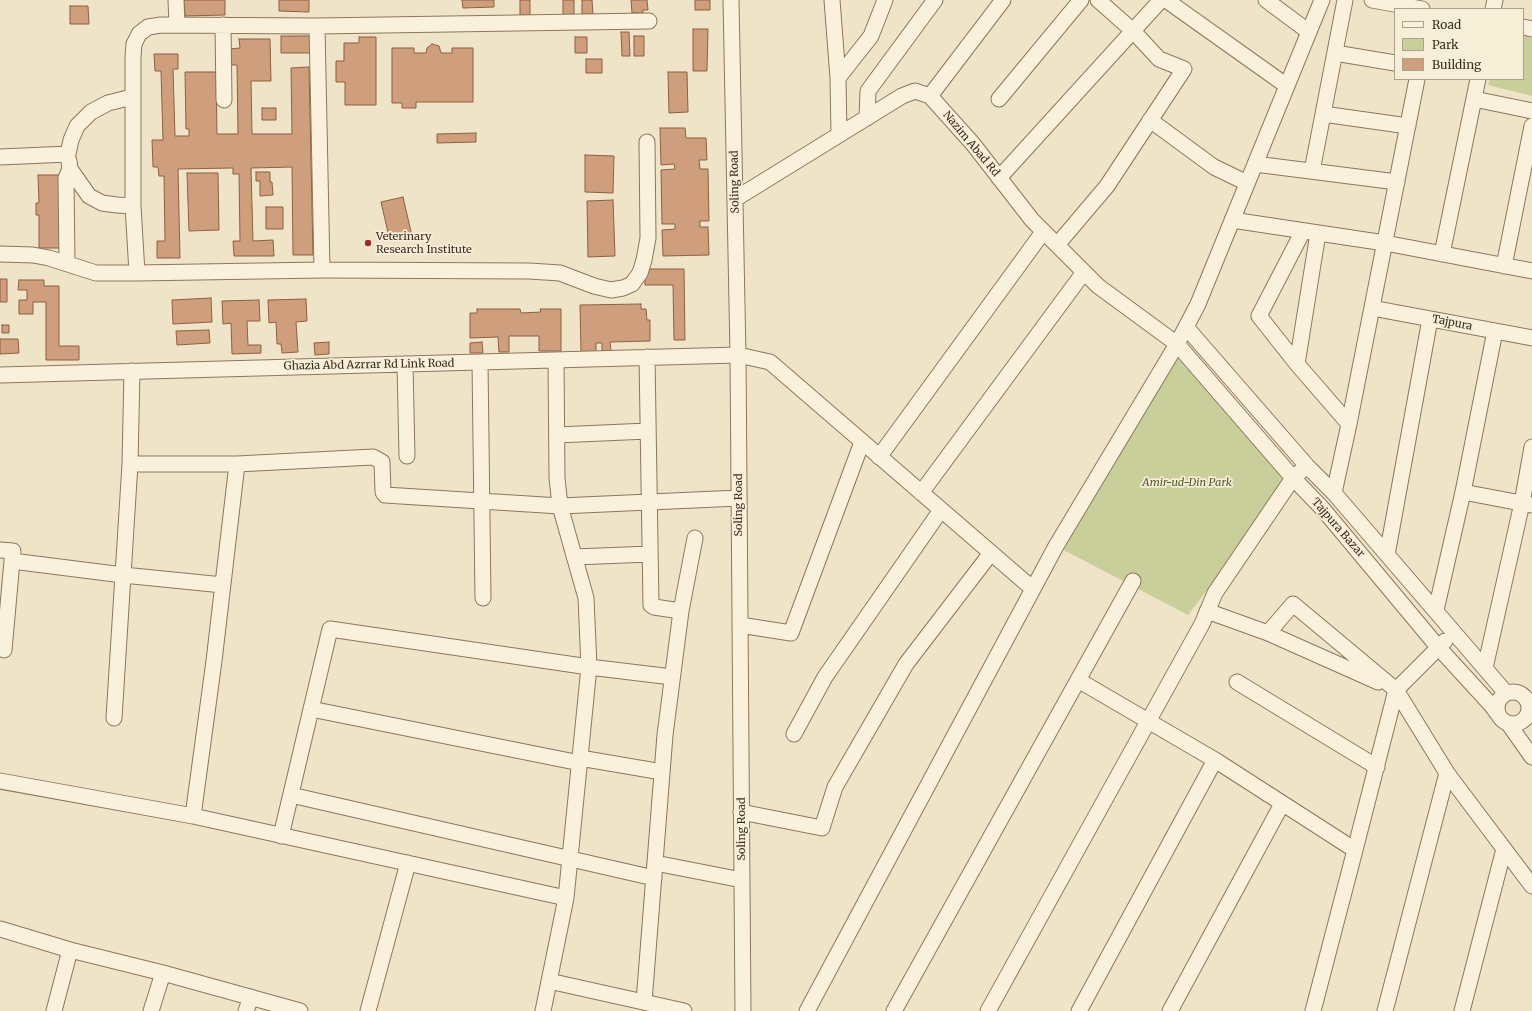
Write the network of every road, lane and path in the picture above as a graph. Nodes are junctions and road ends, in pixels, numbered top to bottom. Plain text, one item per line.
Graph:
1 (176, 0) edge
2 (731, 0) edge
3 (832, 0) edge
4 (885, 0) edge
5 (935, 0) edge
6 (1003, 0) edge
7 (1081, 0) edge
8 (1098, 0) edge
9 (1160, 0) edge
10 (1166, 0) edge
11 (1266, 0) edge
12 (1322, 0) edge
13 (1345, 0) edge
14 (1372, 0) edge
15 (1416, 8) edge
16 (649, 21) dead end
17 (176, 25) junction
18 (223, 25) junction
19 (317, 26) junction
20 (1133, 31) junction
21 (1309, 32) junction
22 (1335, 53) junction
23 (1394, 64) edge
24 (838, 78) junction
25 (1417, 80) edge
26 (1478, 80) edge
27 (1287, 86) junction
28 (930, 96) junction
29 (132, 97) junction
30 (999, 99) dead end
31 (1474, 99) junction
32 (224, 100) dead end
33 (1532, 111) edge
34 (1323, 114) junction
35 (867, 118) junction
36 (1150, 120) junction
37 (1408, 126) junction
38 (1532, 126) edge
39 (839, 135) junction
40 (647, 142) dead end
41 (68, 154) junction
42 (0, 157) edge
43 (1255, 164) junction
44 (70, 169) junction
45 (1312, 171) junction
46 (999, 178) junction
47 (1397, 182) junction
48 (1247, 183) junction
49 (735, 199) junction
50 (133, 206) junction
51 (1232, 220) junction
52 (1044, 232) junction
53 (1311, 232) junction
54 (1385, 243) junction
55 (1057, 245) junction
56 (0, 254) edge
57 (1442, 254) junction
58 (67, 263) junction
59 (1504, 266) junction
60 (322, 270) junction
61 (1532, 271) edge
62 (1084, 272) junction
63 (137, 273) junction
64 (1372, 308) junction
65 (1430, 319) junction
66 (1186, 327) junction
67 (1495, 331) junction
68 (1532, 338) edge
69 (1177, 344) junction
70 (738, 355) junction
71 (647, 357) junction
72 (556, 360) junction
73 (480, 362) junction
74 (406, 364) junction
75 (1297, 364) junction
76 (132, 371) junction
77 (0, 375) edge
78 (1349, 424) junction
79 (648, 431) junction
80 (557, 435) junction
81 (862, 442) junction
82 (1532, 447) edge
83 (407, 456) dead end
84 (879, 457) junction
85 (130, 464) junction
86 (237, 464) junction
87 (1307, 466) junction
88 (1292, 478) junction
89 (1463, 492) junction
90 (921, 493) junction
91 (1334, 493) junction
92 (739, 498) junction
93 (482, 501) junction
94 (650, 502) junction
95 (1527, 504) edge
96 (560, 506) junction
97 (941, 510) junction
98 (695, 538) dead end
99 (0, 550) edge
100 (991, 553) junction
101 (650, 554) junction
102 (1386, 555) junction
103 (574, 558) junction
104 (12, 561) junction
105 (123, 575) junction
106 (1133, 581) dead end
107 (223, 586) junction
108 (1033, 589) junction
109 (482, 598) dead end
110 (1436, 610) junction
111 (681, 611) junction
112 (1207, 611) junction
113 (740, 625) junction
114 (1454, 632) junction
115 (1268, 633) junction
116 (1438, 647) junction
117 (4, 650) dead end
118 (589, 667) junction
119 (1485, 668) junction
120 (672, 677) junction
121 (1078, 680) junction
122 (1237, 682) dead end
123 (1396, 690) junction
124 (1506, 693) junction
125 (1530, 698) edge
126 (311, 709) junction
127 (114, 718) dead end
128 (1502, 718) junction
129 (1529, 720) edge
130 (1148, 721) junction
131 (794, 734) dead end
132 (1532, 757) edge
133 (580, 760) junction
134 (1215, 760) junction
135 (1377, 767) junction
136 (662, 772) junction
137 (1446, 773) junction
138 (0, 781) edge
139 (291, 795) junction
140 (1282, 804) junction
141 (742, 812) junction
142 (193, 816) junction
143 (281, 836) junction
144 (1504, 849) junction
145 (1355, 850) junction
146 (570, 859) junction
147 (408, 863) junction
148 (655, 863) junction
149 (654, 878) junction
150 (742, 880) junction
151 (1532, 886) edge
152 (566, 898) junction
153 (0, 929) edge
154 (70, 950) junction
155 (163, 973) junction
156 (549, 981) junction
157 (644, 1002) junction
158 (248, 1004) edge
159 (54, 1011) edge
160 (151, 1011) edge
161 (300, 1011) edge
162 (368, 1011) edge
163 (543, 1011) edge
164 (684, 1011) edge
165 (743, 1011) edge
166 (807, 1011) edge
167 (894, 1011) edge
168 (988, 1011) edge
169 (1079, 1011) edge
170 (1170, 1011) edge
171 (1313, 1011) edge
172 (1385, 1011) edge
173 (1462, 1011) edge

1 - 17 street
2 - 49 street, Soling Road
3 - 24 street
4 - 24 street
5 - 35 street
6 - 28 street
7 - 30 street
8 - 20 street
9 - 20 street
10 - 27 street
11 - 21 street
12 - 21 street
13 - 22 street
14 - 15 street
16 - 19 street
17 - 18 street
17 - 29 street
18 - 19 street
18 - 32 street
19 - 60 street
20 - 36 street
20 - 46 street
21 - 27 street
22 - 23 street
22 - 34 street
24 - 39 street
25 - 37 street
26 - 31 street
27 - 43 street
28 - 35 street
28 - 46 street, Nazim Abad Rd
29 - 41 street
29 - 50 street
31 - 33 street
31 - 57 street
34 - 37 street
34 - 45 street
35 - 39 street
36 - 48 street
36 - 55 street
37 - 47 street
38 - 59 street
39 - 49 street
40 - 60 street
41 - 42 street
41 - 44 street
43 - 45 street
43 - 48 street
44 - 50 street
44 - 58 street
45 - 47 street
46 - 52 street, Nazim Abad Rd
47 - 54 street
48 - 51 street
49 - 70 street, Soling Road
50 - 63 street
51 - 53 street
51 - 66 street
52 - 55 street, Nazim Abad Rd
52 - 84 street
53 - 54 street
53 - 75 street
53 - 75 street
54 - 57 street
54 - 64 street
55 - 62 street, Nazim Abad Rd
56 - 58 street
57 - 59 street
58 - 63 street
59 - 61 street
60 - 63 street
62 - 69 street, Nazim Abad Rd
62 - 90 street
64 - 65 street, Tajpura
64 - 78 street
65 - 67 street, Tajpura
65 - 102 street
66 - 69 street
66 - 87 street, Tajpura Bazar
67 - 68 street, Tajpura
67 - 89 street
69 - 88 street, Tajpura Bazar
69 - 108 street
70 - 71 street, Ghazia Abd Azrrar Rd Link Road
70 - 81 street, Ghazia Abd Azrrar Rd Link Road
70 - 92 street, Soling Road
71 - 72 street, Ghazia Abd Azrrar Rd Link Road
71 - 79 street
72 - 73 street, Ghazia Abd Azrrar Rd Link Road
72 - 80 street
73 - 74 street, Ghazia Abd Azrrar Rd Link Road
73 - 93 street
74 - 76 street, Ghazia Abd Azrrar Rd Link Road
74 - 83 street
75 - 78 street
76 - 77 street, Ghazia Abd Azrrar Rd Link Road
76 - 85 street
78 - 91 street
79 - 80 street
79 - 94 street
80 - 96 street
81 - 84 street, Ghazia Abd Azrrar Rd Link Road
81 - 113 street
82 - 95 street
84 - 90 street, Ghazia Abd Azrrar Rd Link Road
85 - 86 street
85 - 105 street
86 - 93 street
86 - 107 street
87 - 88 street
87 - 91 street, Tajpura Bazar
88 - 112 street
88 - 116 street, Tajpura Bazar
89 - 95 street
89 - 110 street
90 - 97 street, Ghazia Abd Azrrar Rd Link Road
91 - 102 street, Tajpura Bazar
92 - 94 street
92 - 113 street, Soling Road
93 - 96 street
93 - 109 street
94 - 96 street
94 - 101 street
95 - 119 street
96 - 103 street
97 - 100 street, Ghazia Abd Azrrar Rd Link Road
97 - 131 street
98 - 111 street
99 - 104 street
100 - 108 street, Ghazia Abd Azrrar Rd Link Road
100 - 141 street
101 - 103 street
101 - 111 street
102 - 110 street, Tajpura Bazar
103 - 118 street
104 - 105 street
104 - 117 street
105 - 107 street
105 - 127 street
106 - 121 street
107 - 142 street
108 - 166 street
110 - 114 street, Tajpura Bazar
111 - 120 street
112 - 115 street
112 - 130 street
113 - 141 street, Soling Road
114 - 116 street
114 - 119 street, Tajpura Bazar
115 - 123 street
115 - 123 street
116 - 123 street
116 - 128 street, Tajpura Bazar
118 - 120 street
118 - 126 street
118 - 133 street
119 - 124 street, Tajpura Bazar
120 - 136 street
121 - 130 street
121 - 167 street
122 - 135 street
123 - 135 street
123 - 137 street
124 - 125 street
124 - 128 street
125 - 129 street
126 - 133 street
126 - 139 street
128 - 129 street
128 - 132 street, Tajpura Bazar
130 - 134 street
130 - 168 street
133 - 136 street
133 - 146 street
134 - 140 street
134 - 169 street
135 - 145 street
136 - 148 street
137 - 144 street
137 - 172 street
138 - 142 street
139 - 143 street
139 - 146 street
140 - 145 street
140 - 170 street
141 - 150 street, Soling Road
142 - 143 street
143 - 147 street
144 - 151 street
144 - 173 street
145 - 171 street
146 - 149 street
146 - 152 street
147 - 152 street
147 - 162 street
148 - 149 street
148 - 150 street
149 - 157 street
150 - 165 street, Soling Road
152 - 156 street
153 - 154 street
154 - 155 street
154 - 159 street
155 - 158 street
155 - 160 street
156 - 157 street
156 - 163 street
157 - 164 street
158 - 161 street

